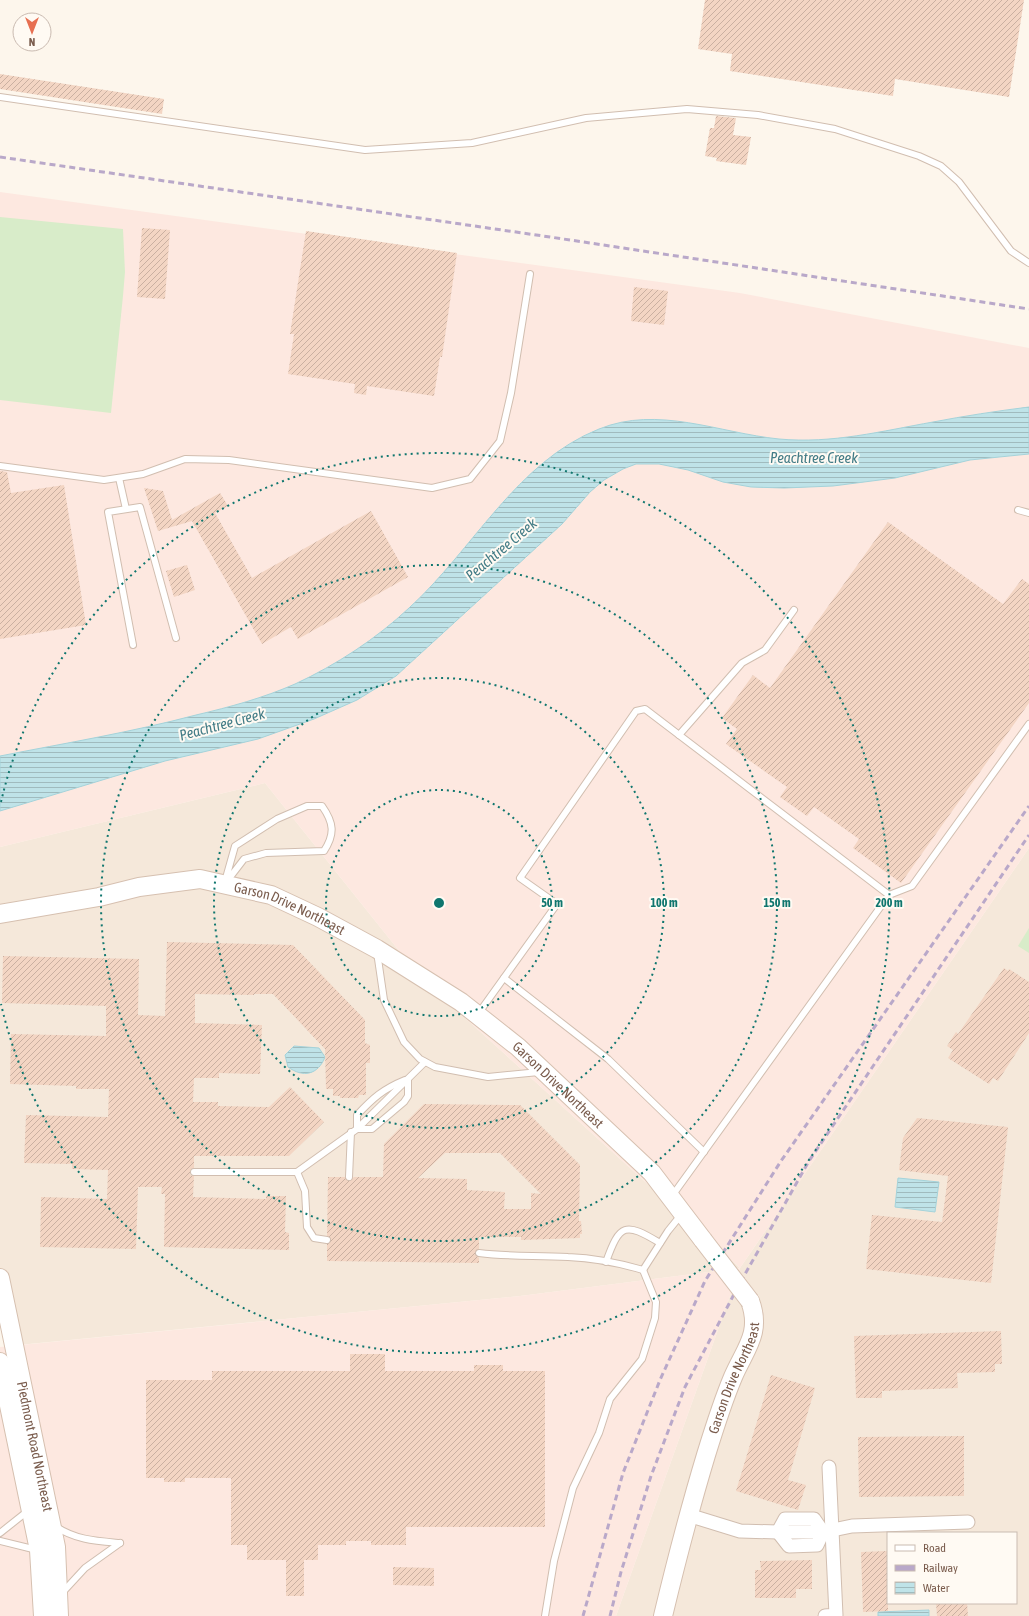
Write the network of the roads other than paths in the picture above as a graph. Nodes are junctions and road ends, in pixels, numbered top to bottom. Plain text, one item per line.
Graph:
1 (0, 97) edge
2 (1029, 263) edge
3 (530, 274) dead end
4 (0, 466) edge
5 (119, 478) junction
6 (126, 509) junction
7 (1018, 510) dead end
8 (1029, 513) edge
9 (794, 610) dead end
10 (176, 638) dead end
11 (133, 645) dead end
12 (1029, 724) edge
13 (679, 735) junction
14 (224, 885) junction
15 (889, 895) junction
16 (0, 914) edge
17 (377, 949) junction
18 (504, 978) junction
19 (477, 1015) junction
20 (425, 1062) junction
21 (544, 1071) junction
22 (408, 1080) junction
23 (357, 1129) junction
24 (351, 1132) junction
25 (704, 1152) junction
26 (194, 1172) dead end
27 (296, 1172) junction
28 (349, 1177) dead end
29 (671, 1197) junction
30 (683, 1213) junction
31 (327, 1240) dead end
32 (660, 1243) junction
33 (479, 1253) dead end
34 (606, 1262) junction
35 (643, 1270) junction
36 (0, 1278) edge
37 (0, 1362) edge
38 (829, 1466) dead end
39 (31, 1507) junction
40 (688, 1515) junction
41 (968, 1522) dead end
42 (51, 1523) junction
43 (828, 1531) junction
44 (778, 1532) junction
45 (0, 1533) edge
46 (0, 1541) edge
47 (39, 1550) junction
48 (59, 1597) junction
49 (43, 1616) edge
50 (59, 1616) edge
51 (545, 1616) edge
52 (662, 1616) edge
53 (825, 1616) edge

1 - 2 lane
3 - 5 lane
4 - 5 lane
5 - 6 lane
6 - 10 lane
6 - 11 lane
7 - 8 lane
9 - 13 lane
12 - 15 lane
13 - 15 lane
13 - 18 lane
14 - 14 lane
14 - 16 main road, Garson Drive Northeast
14 - 17 main road, Garson Drive Northeast
15 - 25 lane
17 - 19 main road, Garson Drive Northeast
17 - 20 lane
18 - 19 lane
18 - 25 lane
19 - 21 main road, Garson Drive Northeast
20 - 21 lane
20 - 22 lane
21 - 29 main road, Garson Drive Northeast
22 - 23 lane
22 - 23 lane
22 - 23 lane
23 - 24 lane
24 - 27 lane
24 - 28 lane
25 - 29 lane
26 - 27 lane
27 - 31 lane
29 - 30 main road, Garson Drive Northeast
30 - 32 lane
30 - 40 main road, Garson Drive Northeast, bridge
32 - 34 lane
32 - 35 lane
33 - 34 lane
34 - 35 lane
35 - 51 lane
36 - 42 main road, Piedmont Road Northeast
37 - 39 main road, Piedmont Road Northeast
38 - 43 street
39 - 45 lane
39 - 47 main road, Piedmont Road Northeast
40 - 44 street
40 - 52 main road, Garson Drive Northeast
41 - 43 street
42 - 48 main road, Piedmont Road Northeast
42 - 48 lane
43 - 44 street
43 - 44 street
43 - 53 street
46 - 47 lane
47 - 49 main road, Piedmont Road Northeast
48 - 50 main road, Piedmont Road Northeast

